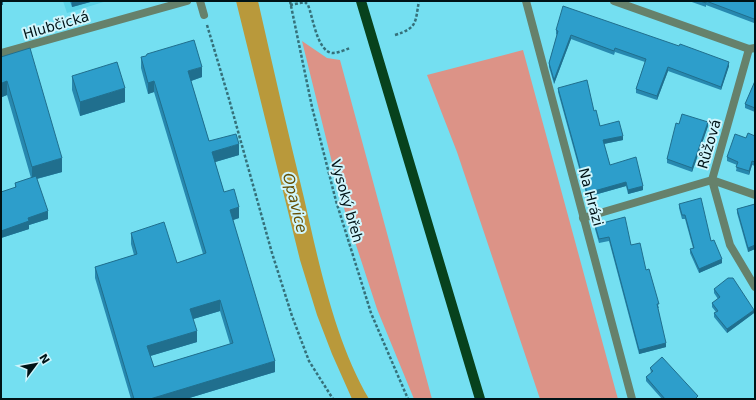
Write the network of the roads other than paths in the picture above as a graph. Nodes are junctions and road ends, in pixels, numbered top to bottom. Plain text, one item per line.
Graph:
1 (187, 1) edge
2 (200, 1) edge
3 (361, 1) edge
4 (526, 1) edge
5 (614, 1) edge
6 (204, 14) road end
7 (753, 50) edge
8 (1, 54) edge
9 (712, 180) junction
10 (755, 195) edge
11 (583, 218) junction
12 (755, 287) edge
13 (480, 399) edge
14 (632, 399) edge

1 - 8 street, Hlubčická
2 - 6 street
3 - 13 main road
4 - 11 street, Na Hrázi
5 - 7 street
7 - 9 street, Růžová
9 - 10 street
9 - 11 street
9 - 12 street, Růžová
11 - 14 street, Na Hrázi

